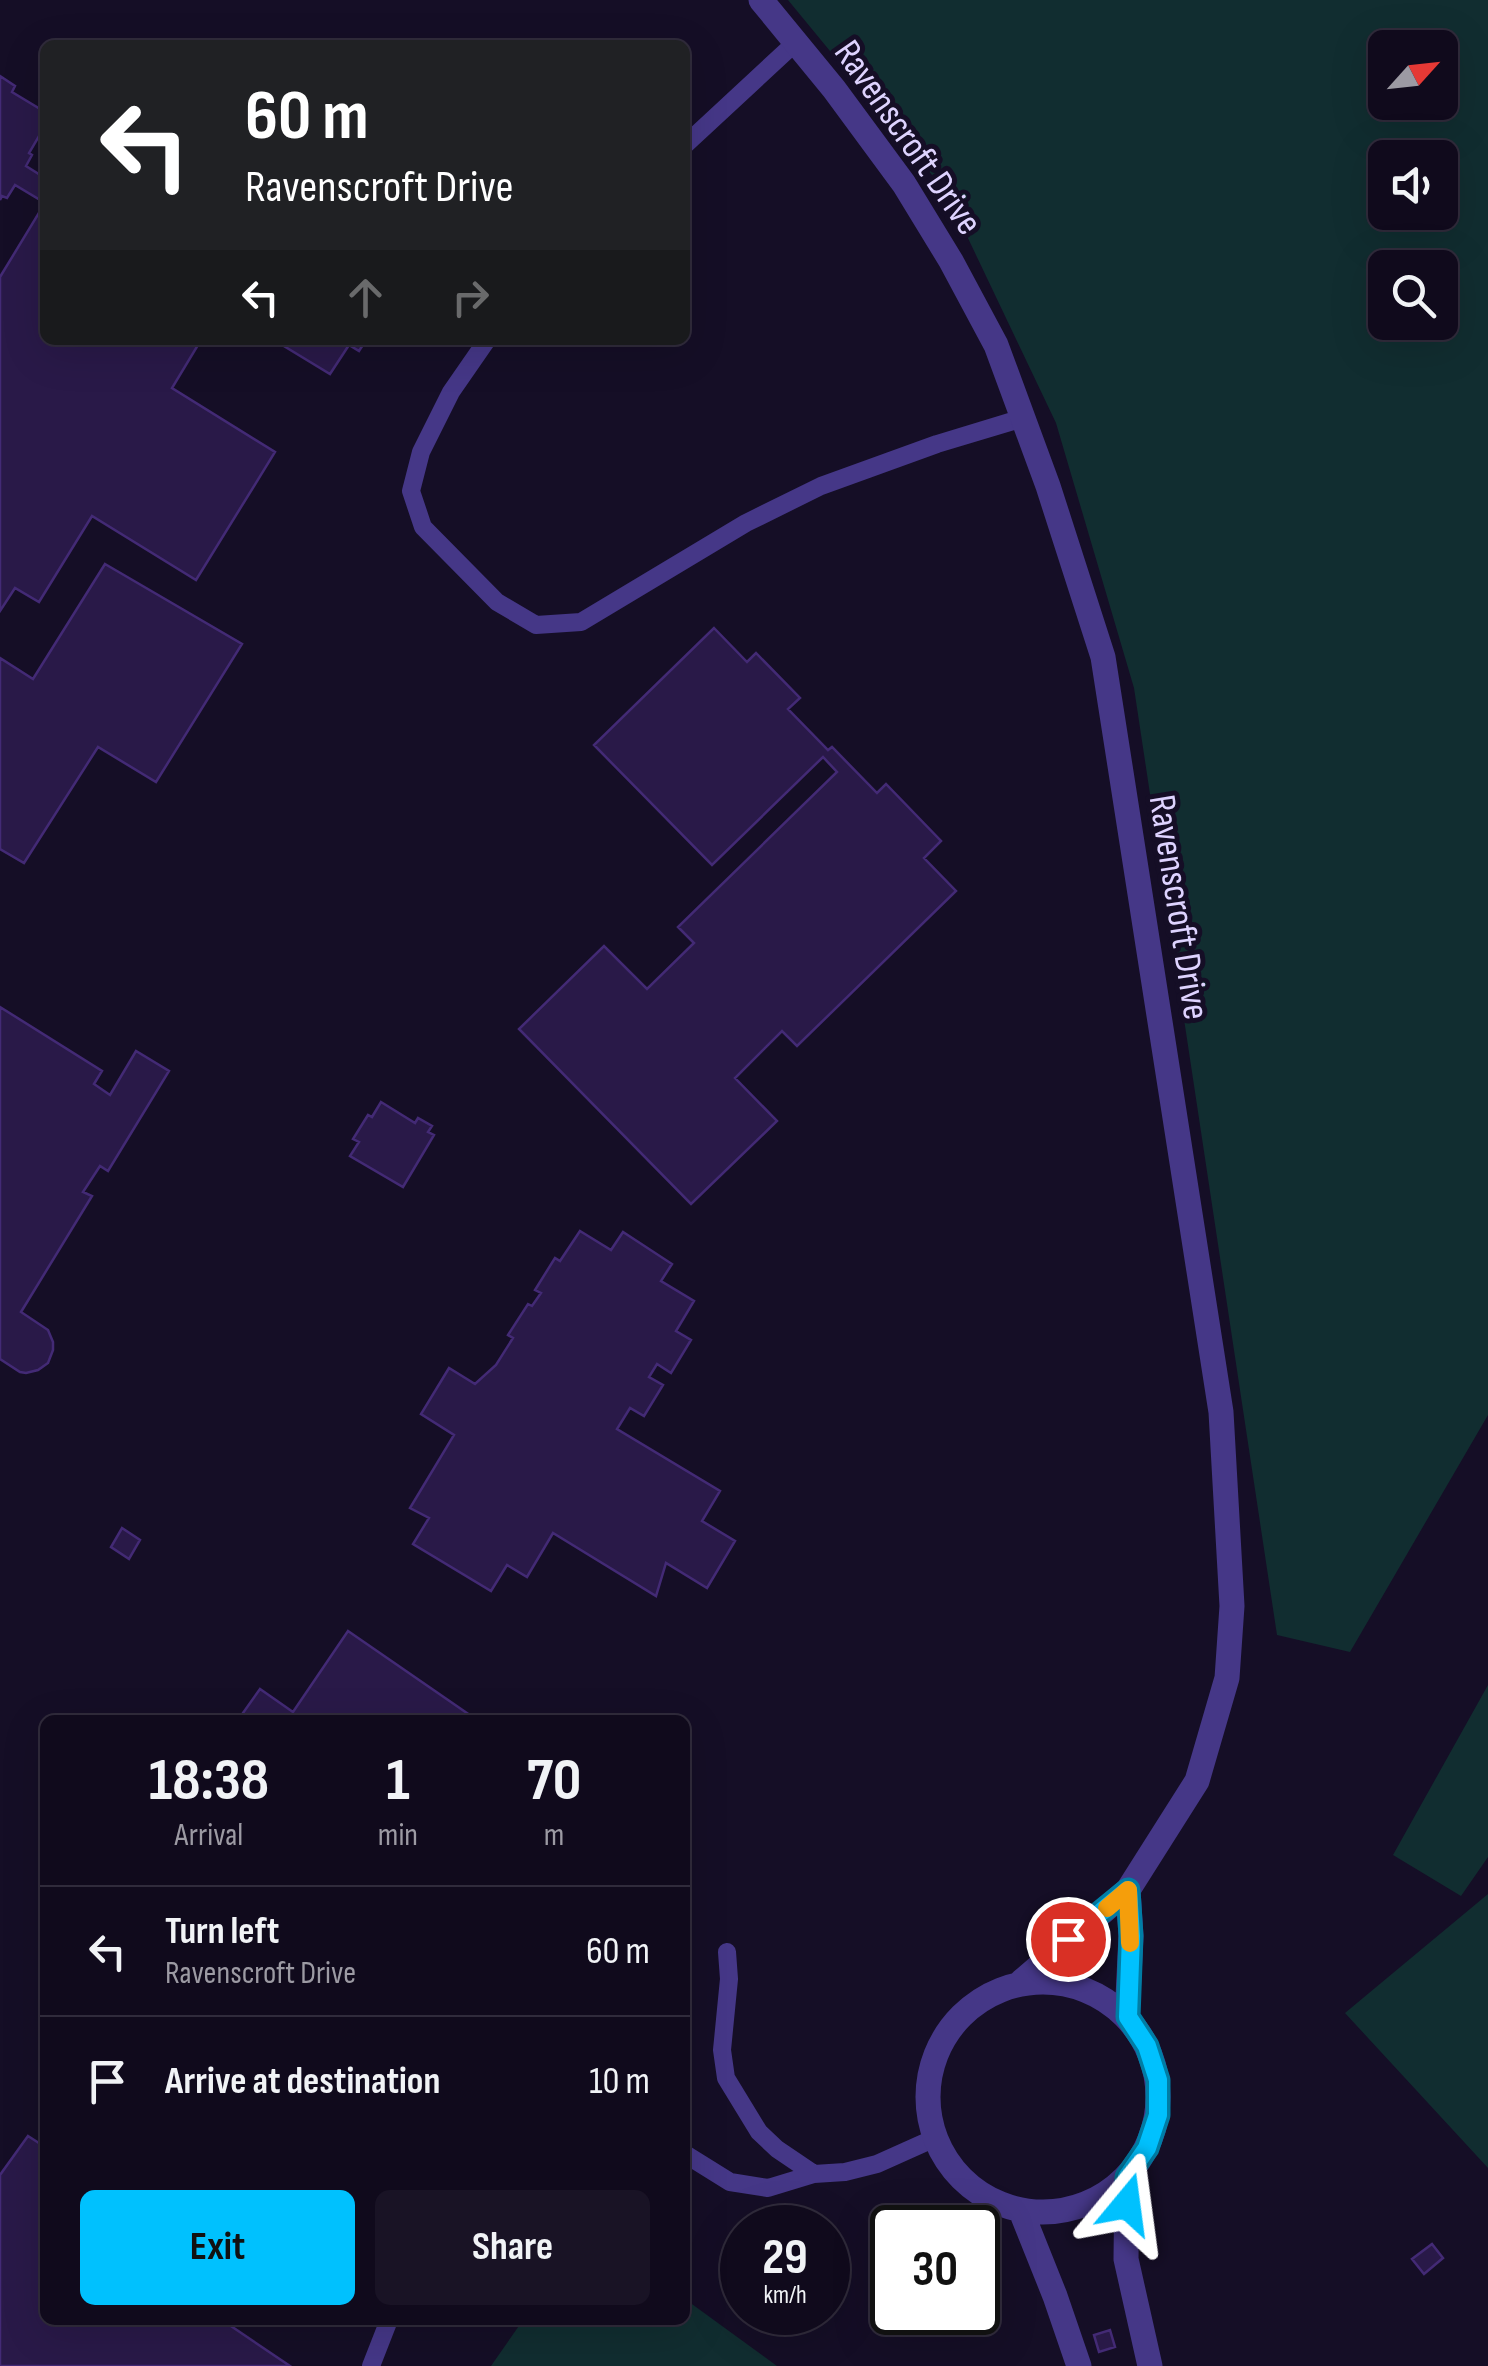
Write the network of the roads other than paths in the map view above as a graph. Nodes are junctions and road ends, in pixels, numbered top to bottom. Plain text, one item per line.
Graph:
1 (761, 0) edge
2 (795, 42) junction
3 (690, 140) edge
4 (484, 345) edge
5 (1023, 418) junction
6 (1128, 1890) junction
7 (727, 1952) dead end
8 (1022, 1981) junction
9 (1128, 2017) junction
10 (935, 2138) junction
11 (690, 2157) edge
12 (814, 2174) junction
13 (1127, 2177) junction
14 (1020, 2210) junction
15 (386, 2325) edge
16 (371, 2366) edge
17 (1079, 2366) edge
18 (1150, 2366) edge

1 - 2 street, Ravenscroft Drive
2 - 3 lane
2 - 5 street, Ravenscroft Drive
4 - 5 lane
5 - 6 street, Ravenscroft Drive
6 - 8 street, Ravenscroft Drive
6 - 9 street
7 - 12 lane
8 - 9 street, Ravenscroft Drive
8 - 10 street, Ravenscroft Drive
9 - 13 street, Ravenscroft Drive
10 - 12 lane
10 - 14 street, Ravenscroft Drive
11 - 12 lane
13 - 14 street, Ravenscroft Drive
13 - 18 street, Ravenscroft Drive
14 - 17 street
15 - 16 lane

